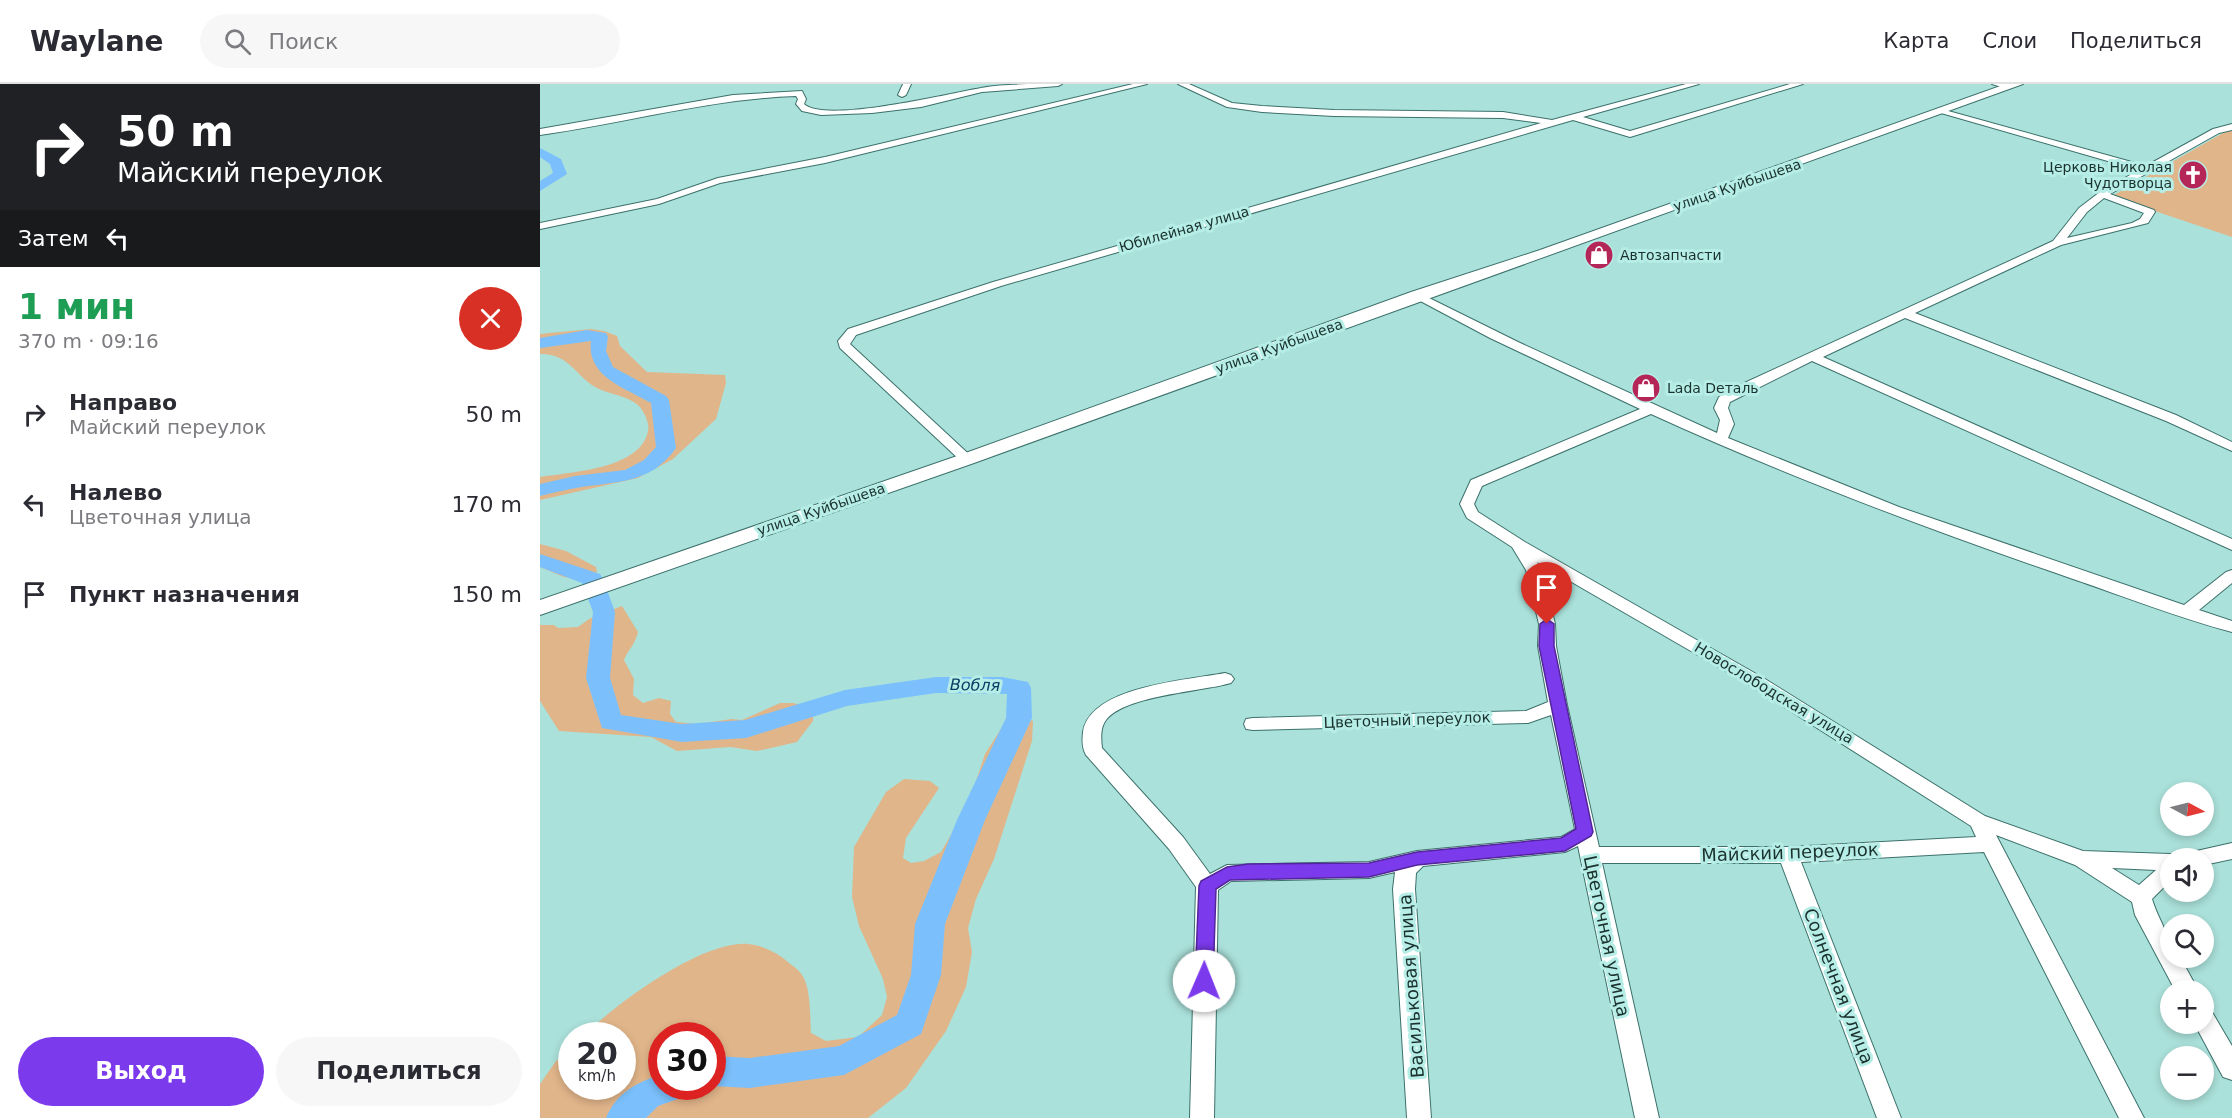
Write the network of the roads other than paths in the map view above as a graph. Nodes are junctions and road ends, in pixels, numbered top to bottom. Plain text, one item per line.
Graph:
1 (907, 84) edge
2 (1058, 84) edge
3 (1143, 84) edge
4 (1182, 84) edge
5 (1695, 84) edge
6 (1799, 84) edge
7 (2007, 85) edge
8 (902, 95) dead end
9 (1944, 111) junction
10 (1573, 117) junction
11 (1552, 123) junction
12 (2232, 127) edge
13 (540, 132) edge
14 (2145, 169) junction
15 (2103, 194) junction
16 (540, 226) edge
17 (2057, 243) junction
18 (1417, 296) junction
19 (1905, 314) junction
20 (1813, 357) junction
21 (1651, 409) junction
22 (1720, 440) junction
23 (2232, 447) edge
24 (967, 459) junction
25 (1519, 545) junction
26 (2232, 545) edge
27 (2232, 575) edge
28 (540, 608) edge
29 (2186, 612) junction
30 (2232, 627) edge
31 (1225, 679) dead end
32 (1558, 705) junction
33 (1254, 724) dead end
34 (1978, 821) junction
35 (1585, 832) junction
36 (1990, 844) junction
37 (2232, 851) edge
38 (1589, 855) junction
39 (1788, 855) junction
40 (2214, 855) edge
41 (1417, 859) junction
42 (2082, 859) junction
43 (2160, 862) edge
44 (2160, 877) edge
45 (1207, 886) junction
46 (2141, 897) junction
47 (2182, 980) edge
48 (2213, 1034) edge
49 (2232, 1068) edge
50 (1202, 1118) edge
51 (1419, 1118) edge
52 (1647, 1118) edge
53 (1889, 1118) edge
54 (2132, 1118) edge

1 - 8 street
2 - 13 street
3 - 16 street
4 - 11 street
5 - 10 street, Юбилейная улица
6 - 10 street
7 - 9 highway, улица Куйбышева
9 - 14 street
9 - 18 highway, улица Куйбышева
10 - 11 street, Юбилейная улица
11 - 24 street, Юбилейная улица
12 - 14 street
14 - 15 street
15 - 17 street
15 - 17 street
17 - 19 street
18 - 21 street
18 - 24 highway, улица Куйбышева
19 - 20 street
19 - 23 street
20 - 22 street
20 - 26 street
21 - 22 street
21 - 25 street, Новослободская улица
22 - 29 street
24 - 28 highway, улица Куйбышева
25 - 32 street, Цветочная улица
25 - 34 street, Новослободская улица
27 - 29 street
29 - 30 street
31 - 45 street
32 - 33 street, Цветочный переулок
32 - 35 street, Цветочная улица
34 - 36 street
34 - 42 street, Новослободская улица
35 - 38 street, Цветочная улица
35 - 41 street
36 - 39 street, Майский переулок
36 - 54 street
37 - 40 street
38 - 39 street, Майский переулок
38 - 52 street, Цветочная улица
39 - 53 street, Солнечная улица
41 - 45 street
41 - 51 street, Васильковая улица
42 - 43 street
42 - 46 street
44 - 46 street
45 - 50 street
46 - 47 street
48 - 49 street

